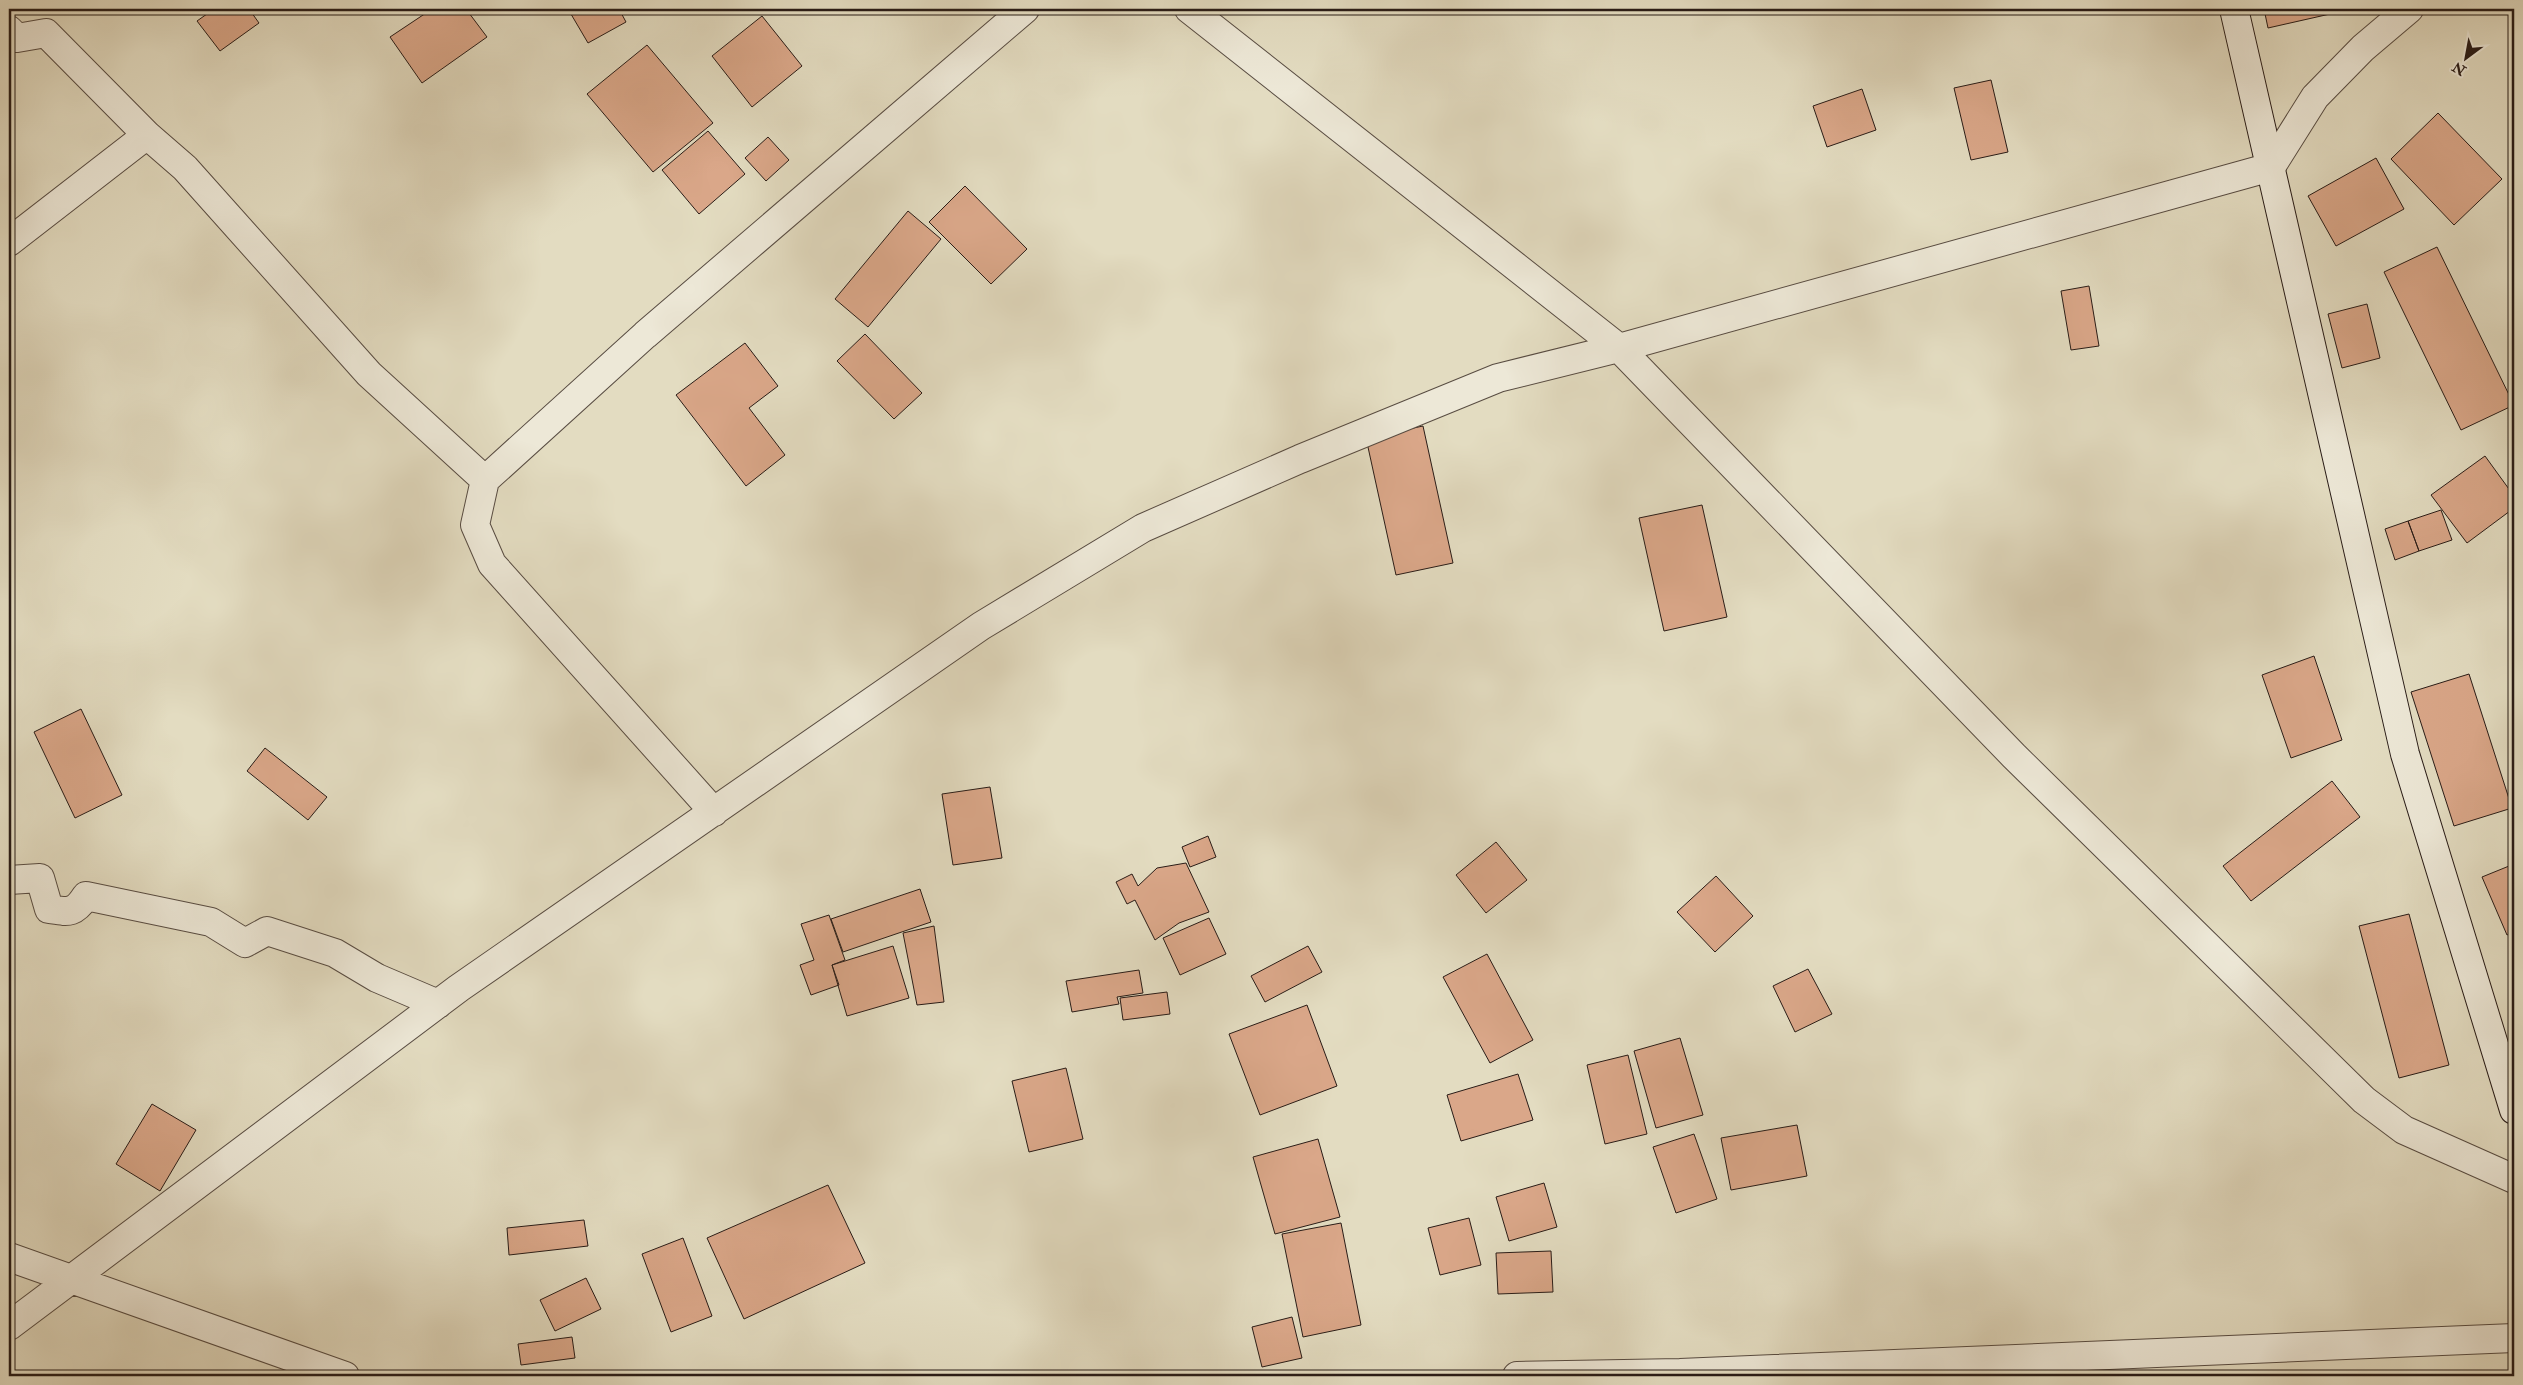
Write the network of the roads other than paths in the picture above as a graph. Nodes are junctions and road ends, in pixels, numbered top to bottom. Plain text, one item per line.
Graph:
1 (1026, 9) edge
2 (1188, 9) edge
3 (2234, 9) edge
4 (2409, 9) edge
5 (9, 30) edge
6 (147, 135) junction
7 (2271, 167) junction
8 (9, 242) edge
9 (1619, 348) junction
10 (485, 480) junction
11 (714, 812) junction
12 (9, 880) edge
13 (438, 1004) junction
14 (2514, 1110) edge
15 (2514, 1179) edge
16 (9, 1257) edge
17 (74, 1278) junction
18 (9, 1326) edge
19 (2514, 1338) edge
20 (305, 1369) edge
21 (344, 1376) edge
22 (1517, 1376) edge

1 - 10 street
2 - 9 street
3 - 7 street
4 - 7 street
5 - 6 street
6 - 8 street
6 - 10 street
7 - 9 street
7 - 14 street
9 - 11 street
9 - 15 street
10 - 11 street
11 - 13 street
12 - 13 street
13 - 17 street
16 - 17 street
17 - 18 street
17 - 20 street
19 - 22 street
20 - 21 street

